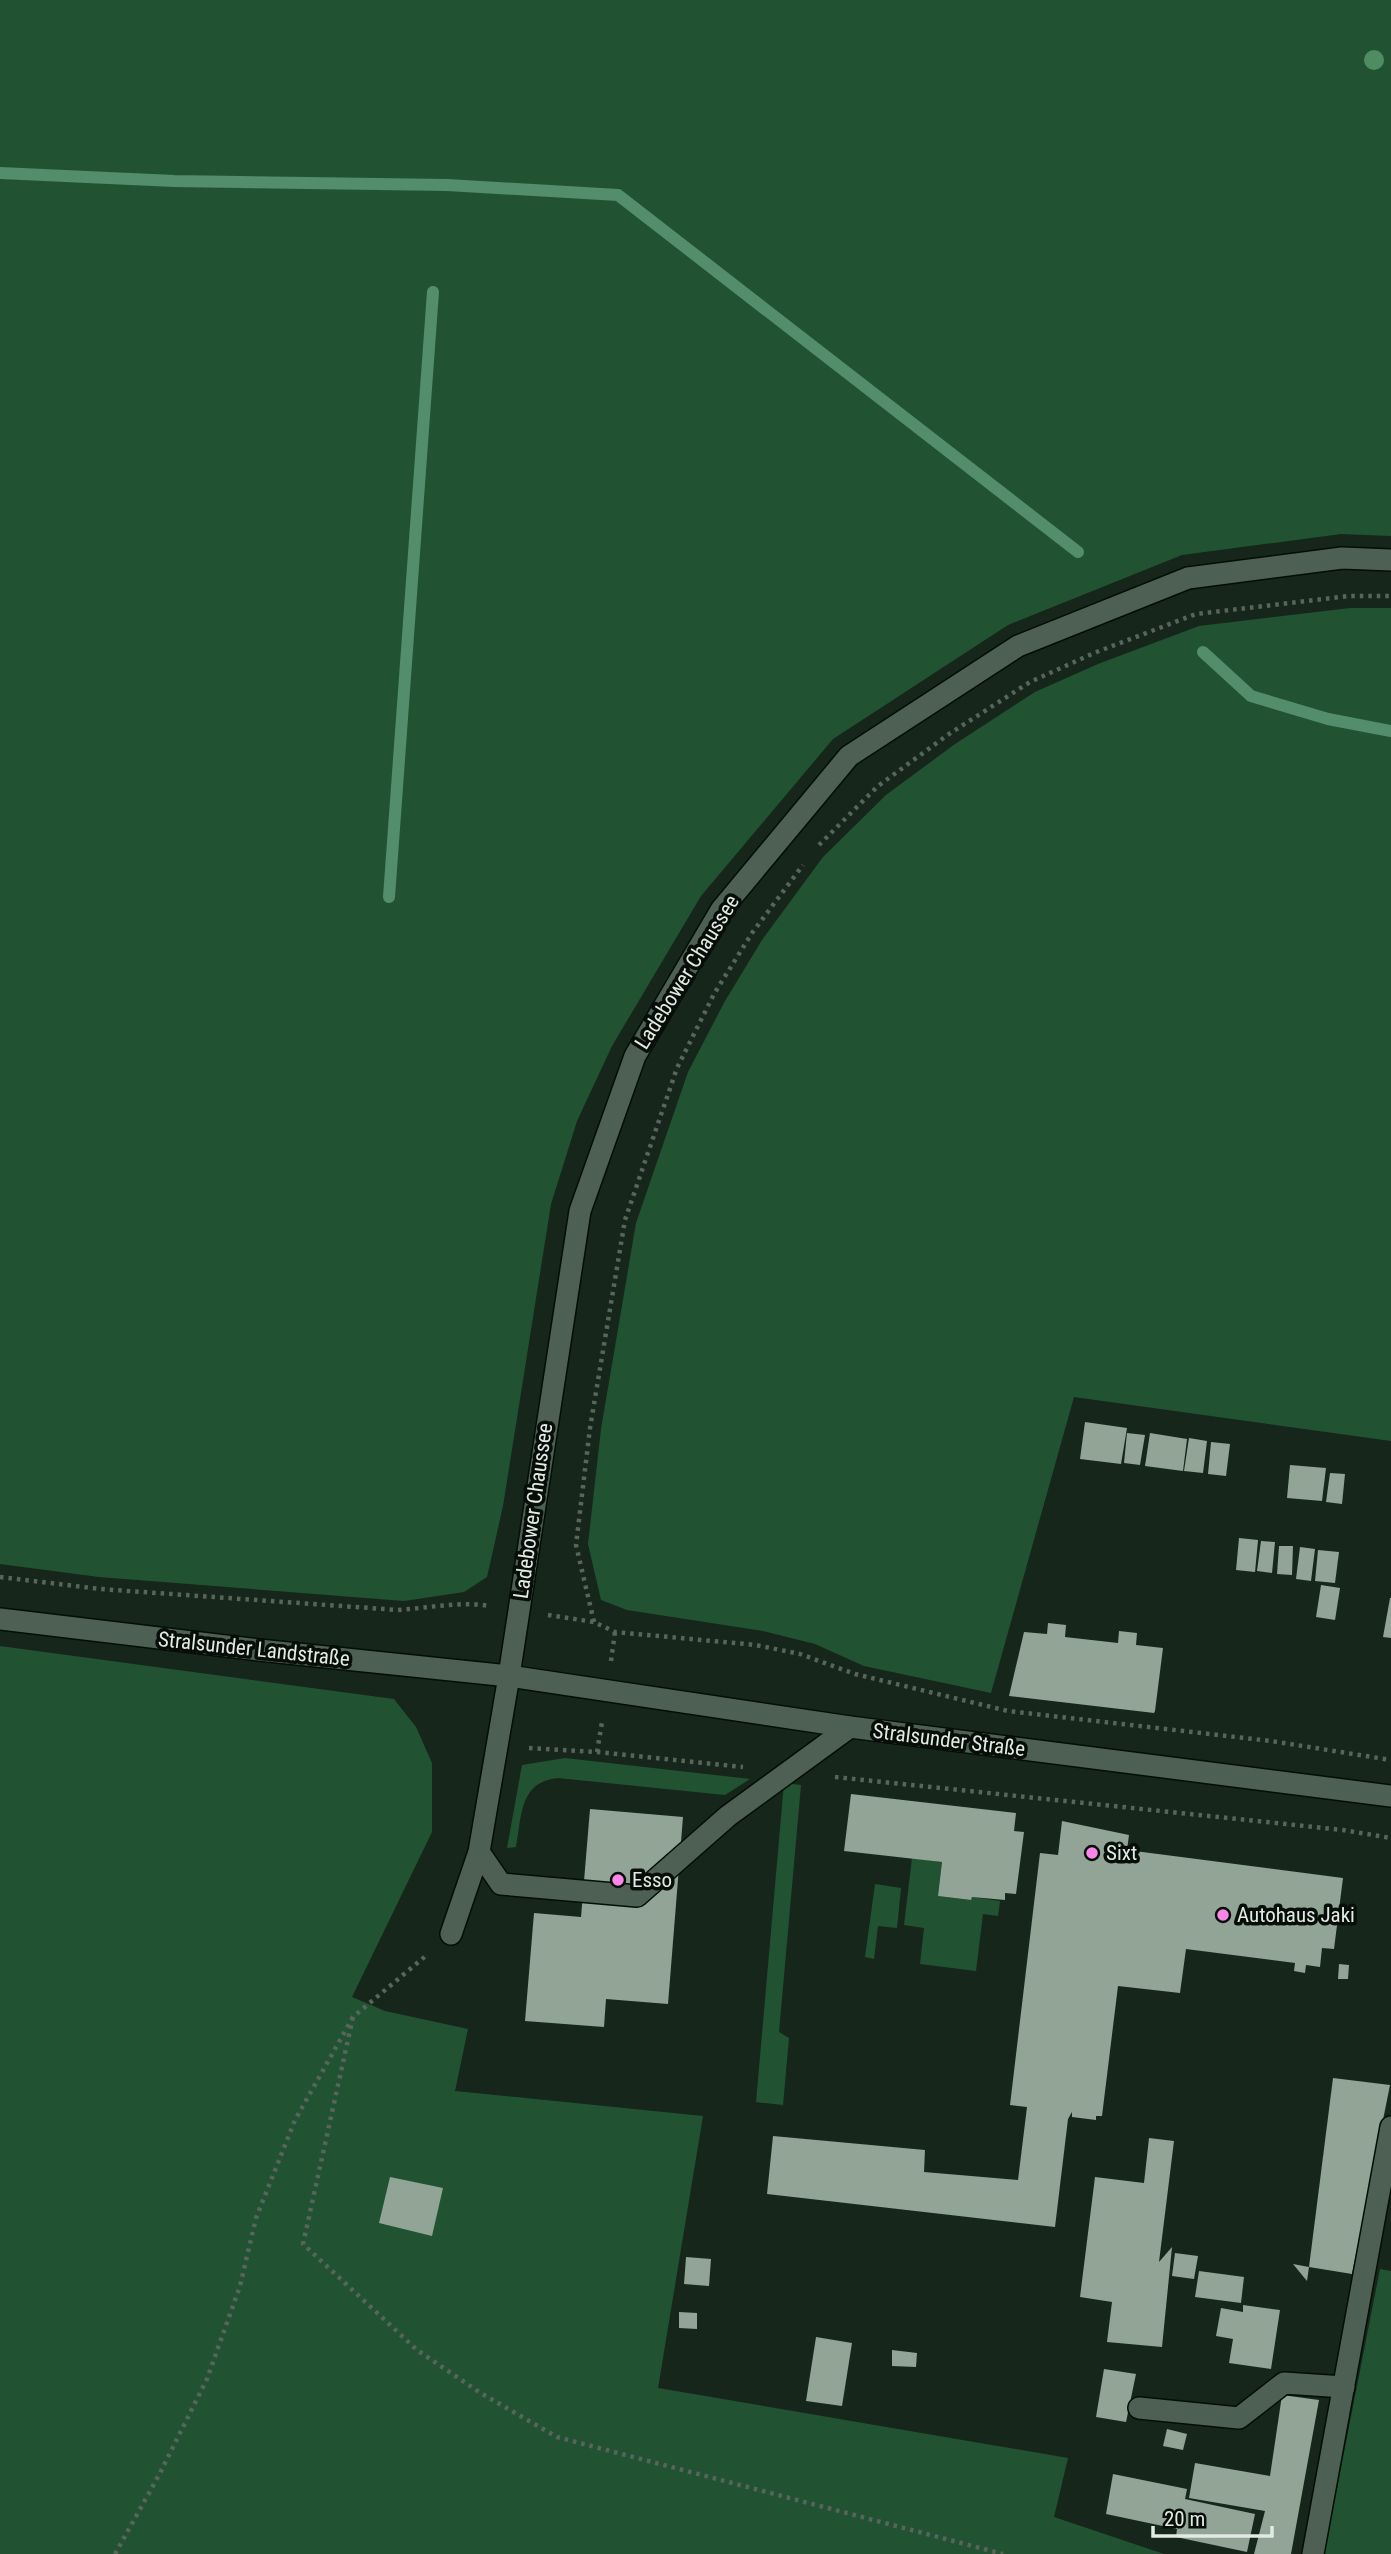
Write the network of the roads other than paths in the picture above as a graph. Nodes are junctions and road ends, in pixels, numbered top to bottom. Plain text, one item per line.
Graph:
1 (1391, 560) edge
2 (0, 1619) edge
3 (509, 1676) junction
4 (850, 1727) junction
5 (1391, 1796) edge
6 (479, 1852) junction
7 (451, 1934) road end
8 (1391, 2127) edge
9 (1344, 2387) junction
10 (1139, 2407) dead end
11 (1313, 2554) edge

1 - 3 street, Ladebower Chaussee
2 - 3 street, Stralsunder Landstraße
3 - 4 street, Stralsunder Straße
3 - 6 street, Ladebower Chaussee
4 - 5 street, Stralsunder Straße
4 - 6 street
6 - 7 street, Ladebower Chaussee
8 - 9 street
9 - 10 street
9 - 11 street

